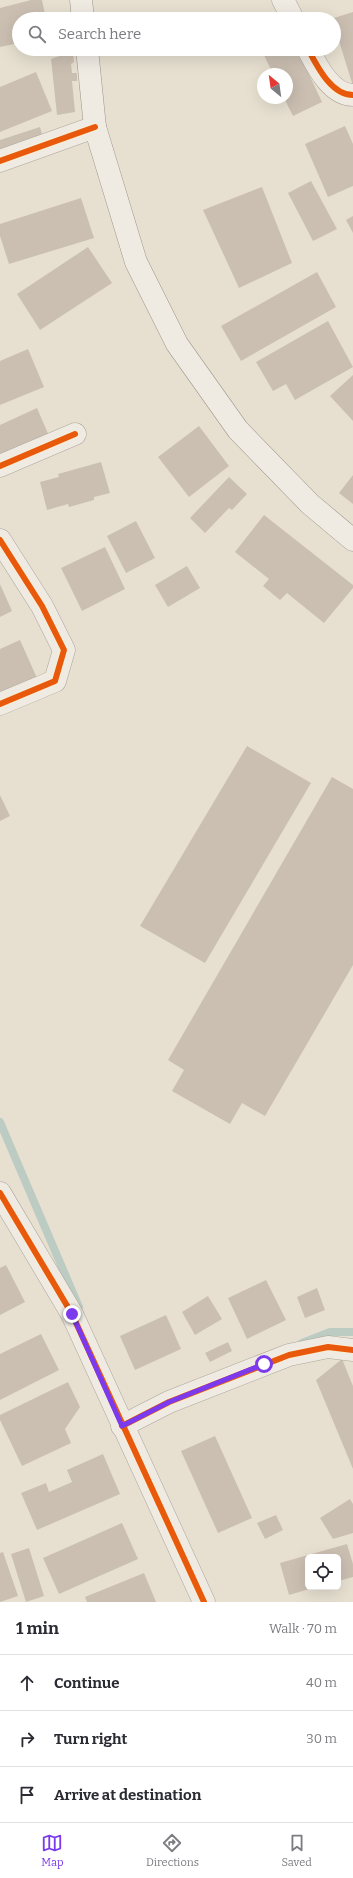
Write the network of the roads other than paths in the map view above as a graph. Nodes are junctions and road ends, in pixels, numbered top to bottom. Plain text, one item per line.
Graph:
1 (81, 0) edge
2 (283, 0) edge
3 (82, 12) edge
4 (289, 12) edge
5 (88, 56) edge
6 (312, 56) edge
7 (353, 95) edge
8 (95, 127) junction
9 (0, 161) edge
10 (75, 434) dead end
11 (0, 466) edge
12 (0, 540) edge
13 (353, 540) edge
14 (0, 704) edge
15 (0, 1193) edge
16 (353, 1350) edge
17 (122, 1426) junction
18 (203, 1602) edge

1 - 3 street
2 - 4 street
5 - 8 street
6 - 7 street
8 - 9 street
8 - 13 street
10 - 11 street
12 - 14 street
15 - 17 street
16 - 17 street
17 - 18 street

